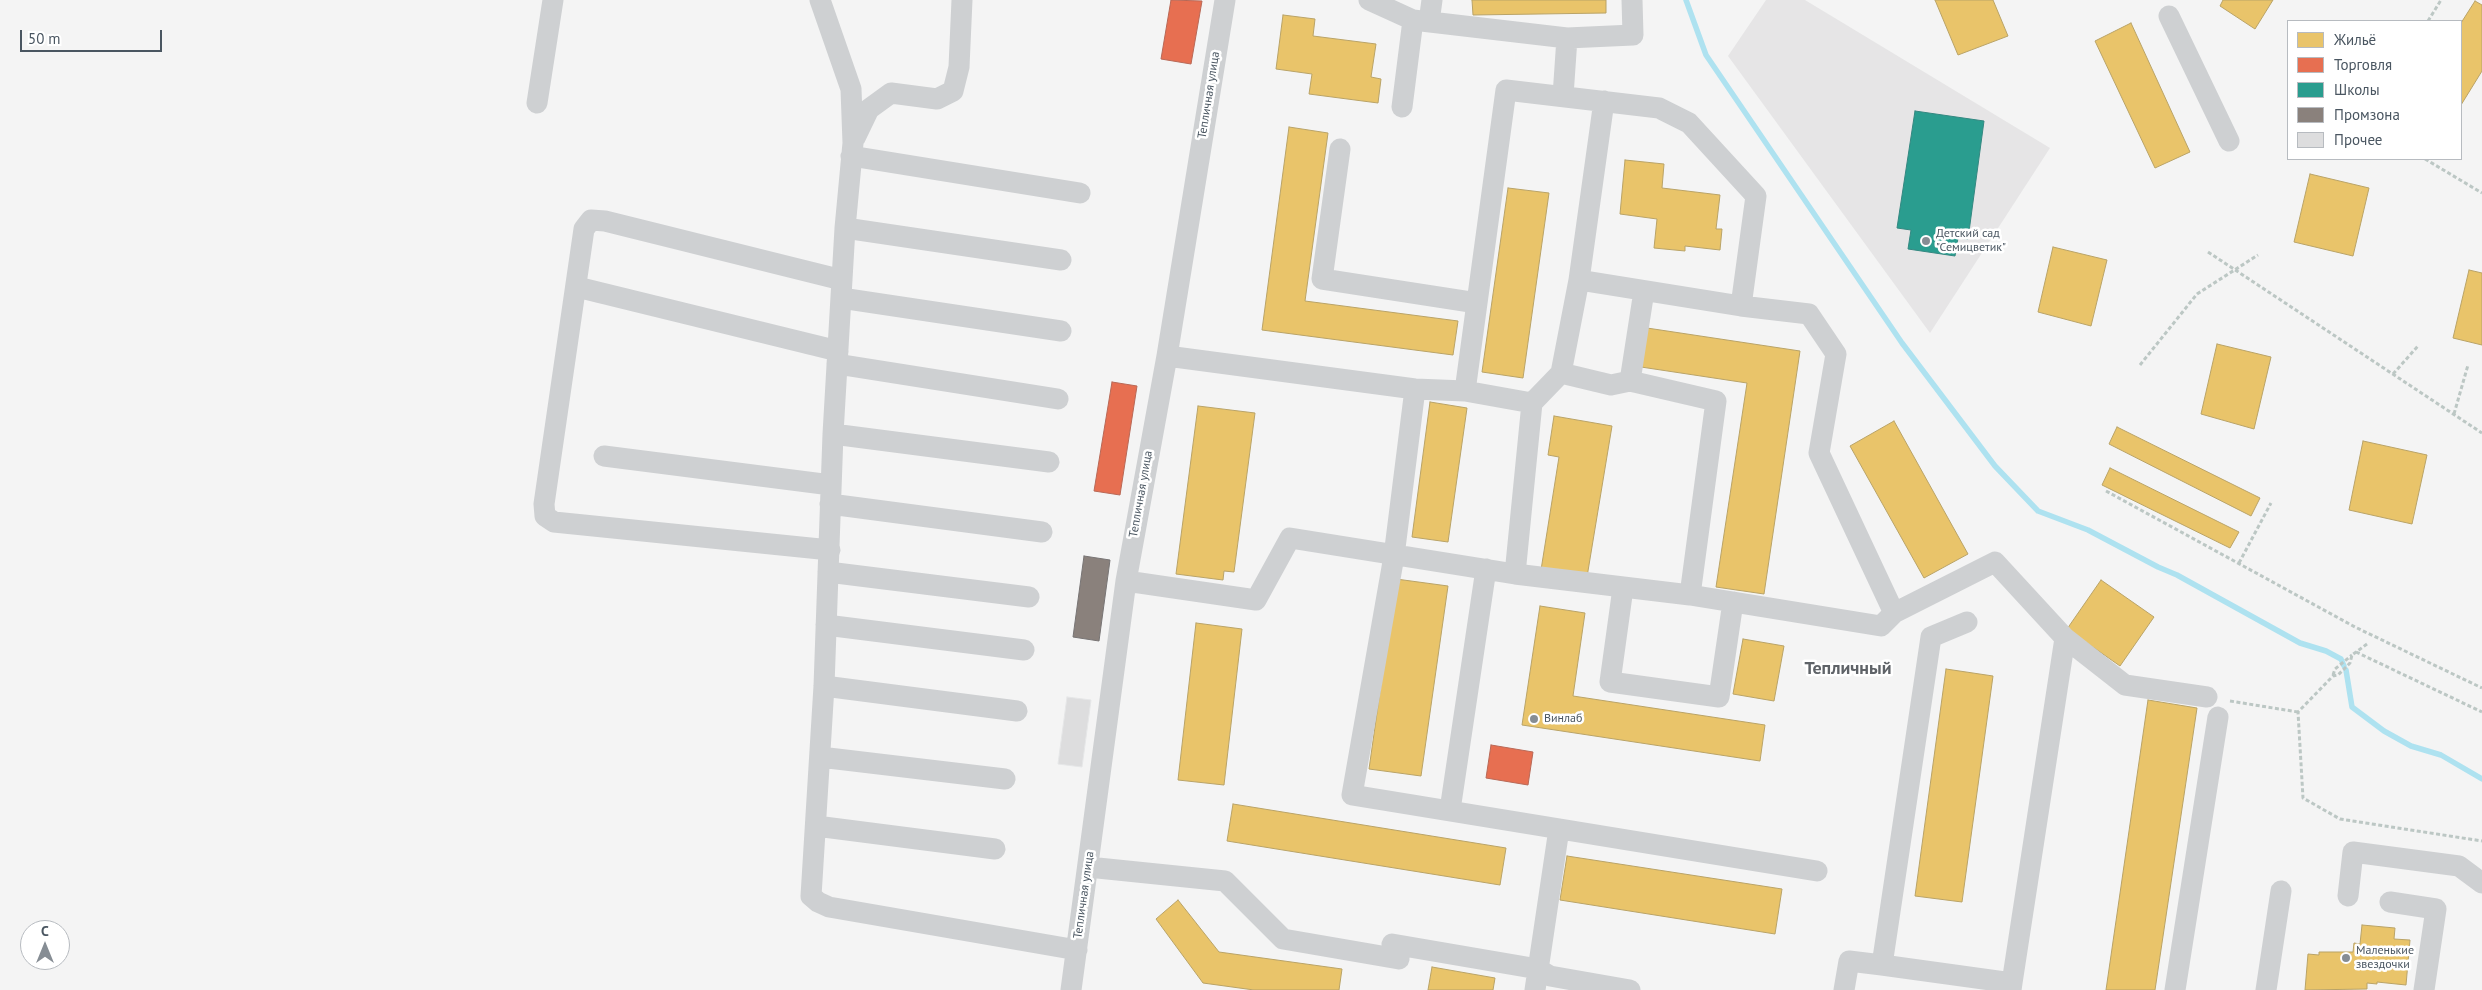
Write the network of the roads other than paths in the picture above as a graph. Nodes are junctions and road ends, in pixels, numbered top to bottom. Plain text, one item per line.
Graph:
1 (553, 0) edge
2 (820, 0) edge
3 (962, 0) edge
4 (1225, 0) edge
5 (1369, 0) edge
6 (1432, 0) edge
7 (1632, 0) edge
8 (2169, 16) dead end
9 (1421, 21) junction
10 (1567, 38) junction
11 (1563, 96) junction
12 (1604, 101) junction
13 (537, 103) dead end
14 (1402, 107) dead end
15 (2229, 141) dead end
16 (1340, 149) dead end
17 (852, 150) junction
18 (1080, 193) dead end
19 (845, 228) junction
20 (1061, 260) dead end
21 (1579, 280) junction
22 (577, 287) junction
23 (841, 289) junction
24 (1644, 291) junction
25 (1477, 303) junction
26 (1741, 306) junction
27 (1061, 331) dead end
28 (1166, 356) junction
29 (838, 358) junction
30 (1561, 373) junction
31 (1630, 381) junction
32 (1415, 388) junction
33 (1465, 391) junction
34 (1058, 399) dead end
35 (1532, 403) junction
36 (832, 434) junction
37 (604, 456) dead end
38 (1048, 462) dead end
39 (831, 495) junction
40 (1042, 532) dead end
41 (830, 550) junction
42 (1394, 556) junction
43 (1486, 569) junction
44 (828, 572) junction
45 (1515, 574) junction
46 (1126, 581) junction
47 (1623, 588) junction
48 (1690, 595) junction
49 (1029, 597) dead end
50 (1733, 602) junction
51 (1894, 613) junction
52 (1967, 622) dead end
53 (826, 625) junction
54 (2065, 638) junction
55 (1024, 650) dead end
56 (824, 686) junction
57 (2207, 697) road end
58 (1017, 711) dead end
59 (2218, 717) dead end
60 (820, 757) junction
61 (1004, 779) dead end
62 (1450, 810) junction
63 (816, 826) junction
64 (1559, 829) junction
65 (995, 849) dead end
66 (1088, 867) junction
67 (1817, 871) dead end
68 (2482, 883) edge
69 (2281, 891) dead end
70 (2348, 896) dead end
71 (2390, 902) dead end
72 (1077, 950) junction
73 (1882, 965) junction
74 (1536, 980) edge
75 (2011, 986) edge
76 (1071, 990) edge
77 (1630, 990) edge
78 (1844, 990) edge
79 (2175, 990) edge
80 (2266, 990) edge
81 (2424, 990) edge

1 - 13 street
2 - 17 street
3 - 17 street
4 - 28 street, Тепличная улица
5 - 9 street
6 - 9 street
7 - 10 street
8 - 15 street
9 - 10 street
9 - 14 street
10 - 11 street
11 - 12 street
11 - 25 street
12 - 21 street
12 - 26 street
16 - 25 street
17 - 18 street
17 - 19 street
19 - 20 street
19 - 23 street
21 - 24 street
21 - 30 street
22 - 23 street
22 - 29 street
22 - 41 street
23 - 27 street
23 - 29 street
24 - 26 street
24 - 31 street
25 - 33 street
26 - 51 street
28 - 32 street
28 - 46 street, Тепличная улица
29 - 34 street
29 - 36 street
30 - 31 street
30 - 35 street
31 - 48 street
32 - 33 street
32 - 42 street
33 - 35 street
35 - 45 street
36 - 38 street
36 - 39 street
37 - 39 street
39 - 40 street
39 - 41 street
41 - 44 street
42 - 43 street
42 - 46 street
42 - 62 street
43 - 45 street
43 - 62 street
44 - 49 street
44 - 53 street
45 - 47 street
46 - 66 street, Тепличная улица
47 - 48 street
47 - 50 street
48 - 50 street
50 - 51 street
51 - 54 street
52 - 73 street
53 - 55 street
53 - 56 street
54 - 57 street
54 - 75 street
56 - 58 street
56 - 60 street
59 - 79 street
60 - 61 street
60 - 63 street
62 - 64 street
63 - 65 street
63 - 72 street
64 - 67 street
64 - 74 street
66 - 72 street, Тепличная улица
66 - 74 street
68 - 70 street
69 - 80 street
71 - 81 street
72 - 76 street, Тепличная улица
73 - 75 street
73 - 78 street
74 - 77 street

